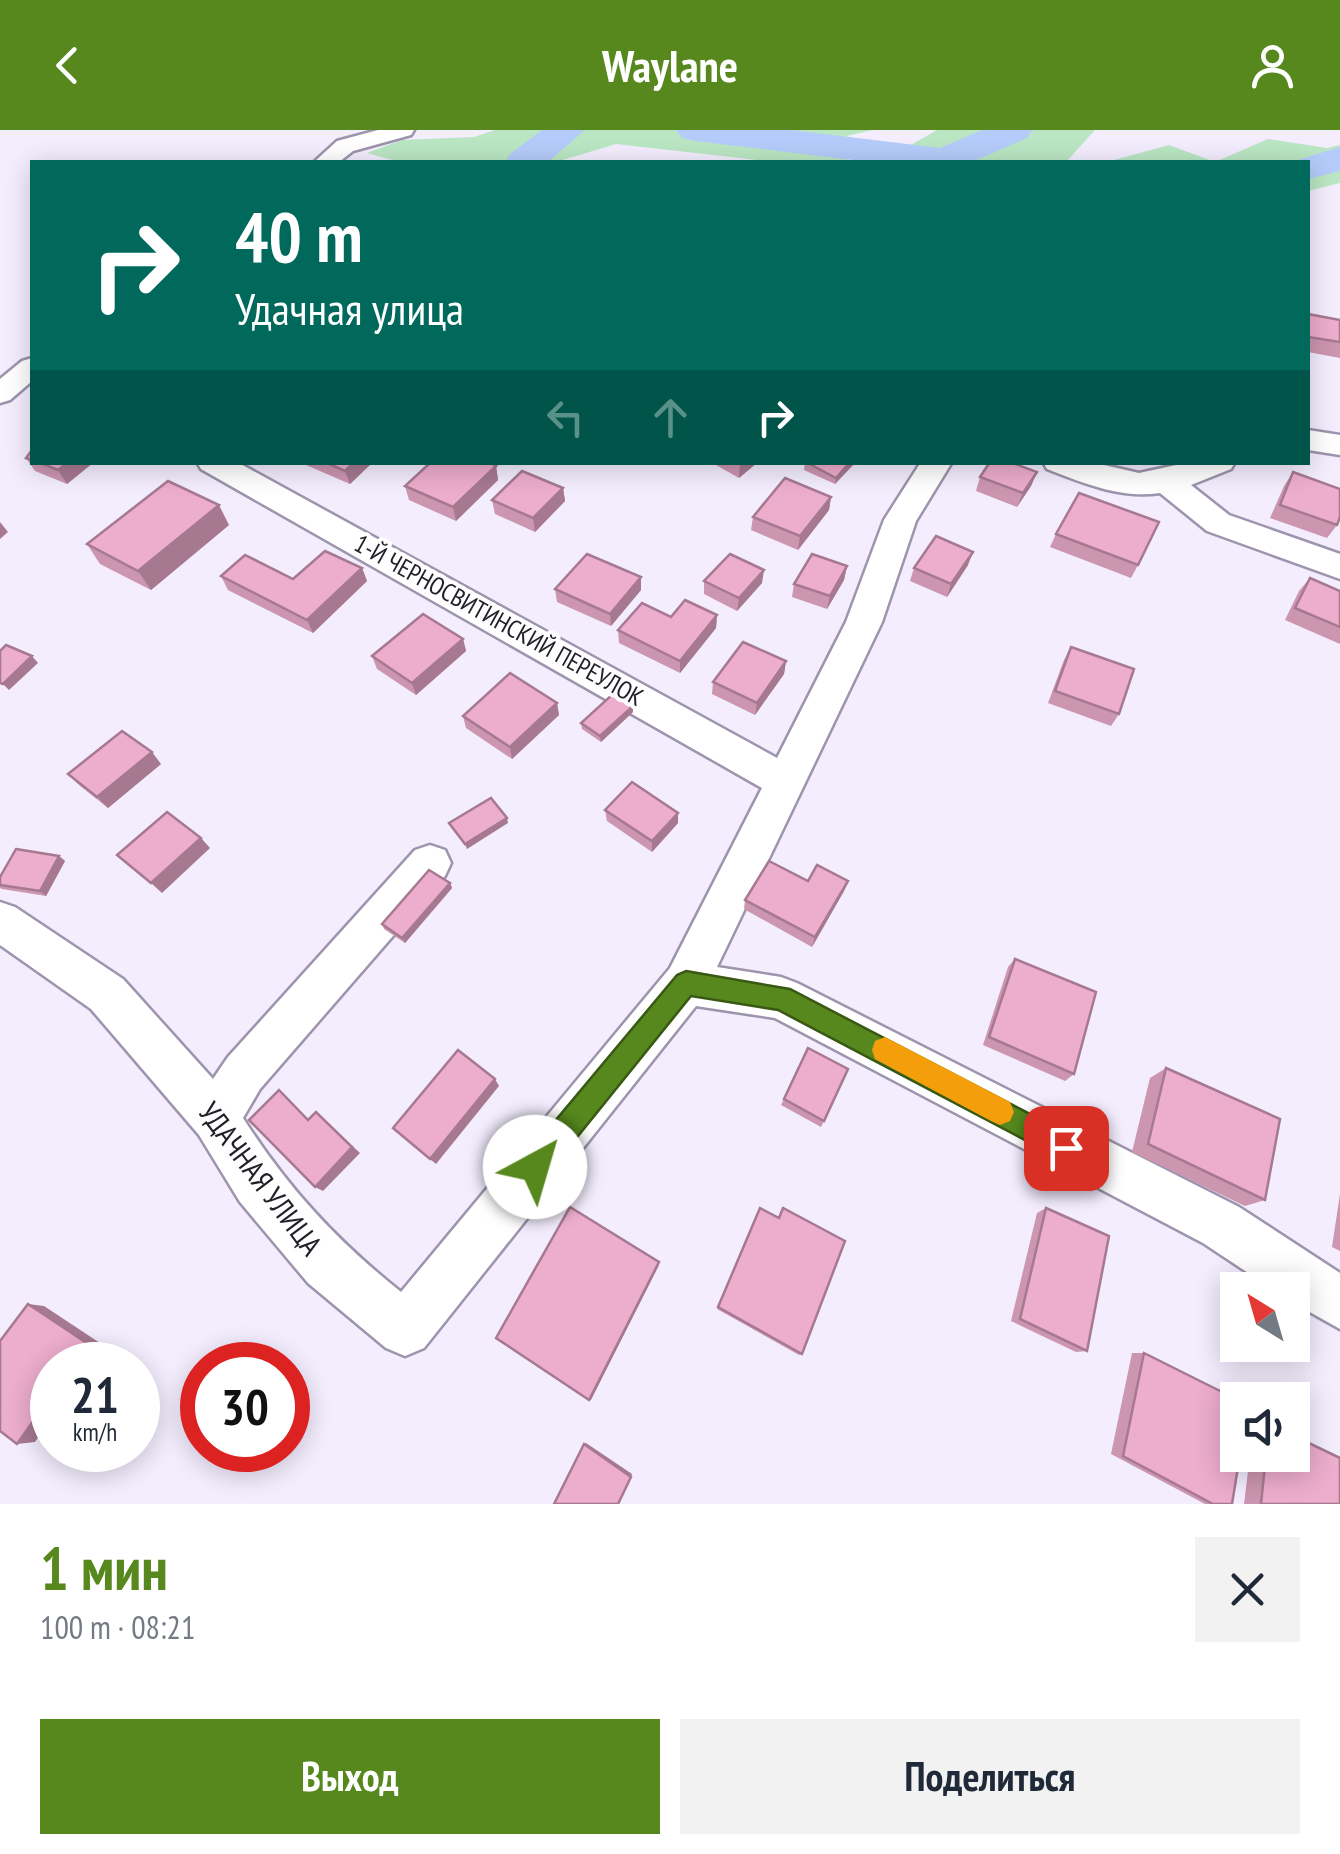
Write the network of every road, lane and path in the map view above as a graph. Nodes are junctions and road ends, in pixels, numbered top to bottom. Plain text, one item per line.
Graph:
1 (403, 130) edge
2 (328, 160) edge
3 (25, 356) edge
4 (0, 394) edge
5 (1310, 440) edge
6 (1340, 445) edge
7 (217, 465) edge
8 (935, 465) edge
9 (1066, 465) edge
10 (1213, 465) edge
11 (1170, 484) junction
12 (1340, 567) edge
13 (784, 780) junction
14 (430, 863) dead end
15 (0, 922) edge
16 (686, 983) junction
17 (216, 1118) junction
18 (1340, 1303) edge

1 - 2 street
3 - 4 street
5 - 6 street
7 - 13 street, 1-Й ЧЕРНОСВИТИНСКИЙ ПЕРЕУЛОК
8 - 13 street
9 - 11 street
10 - 11 street
11 - 12 street
13 - 16 street
14 - 17 street
15 - 17 street, УДАЧНАЯ УЛИЦА
16 - 17 street, УДАЧНАЯ УЛИЦА
16 - 18 street

